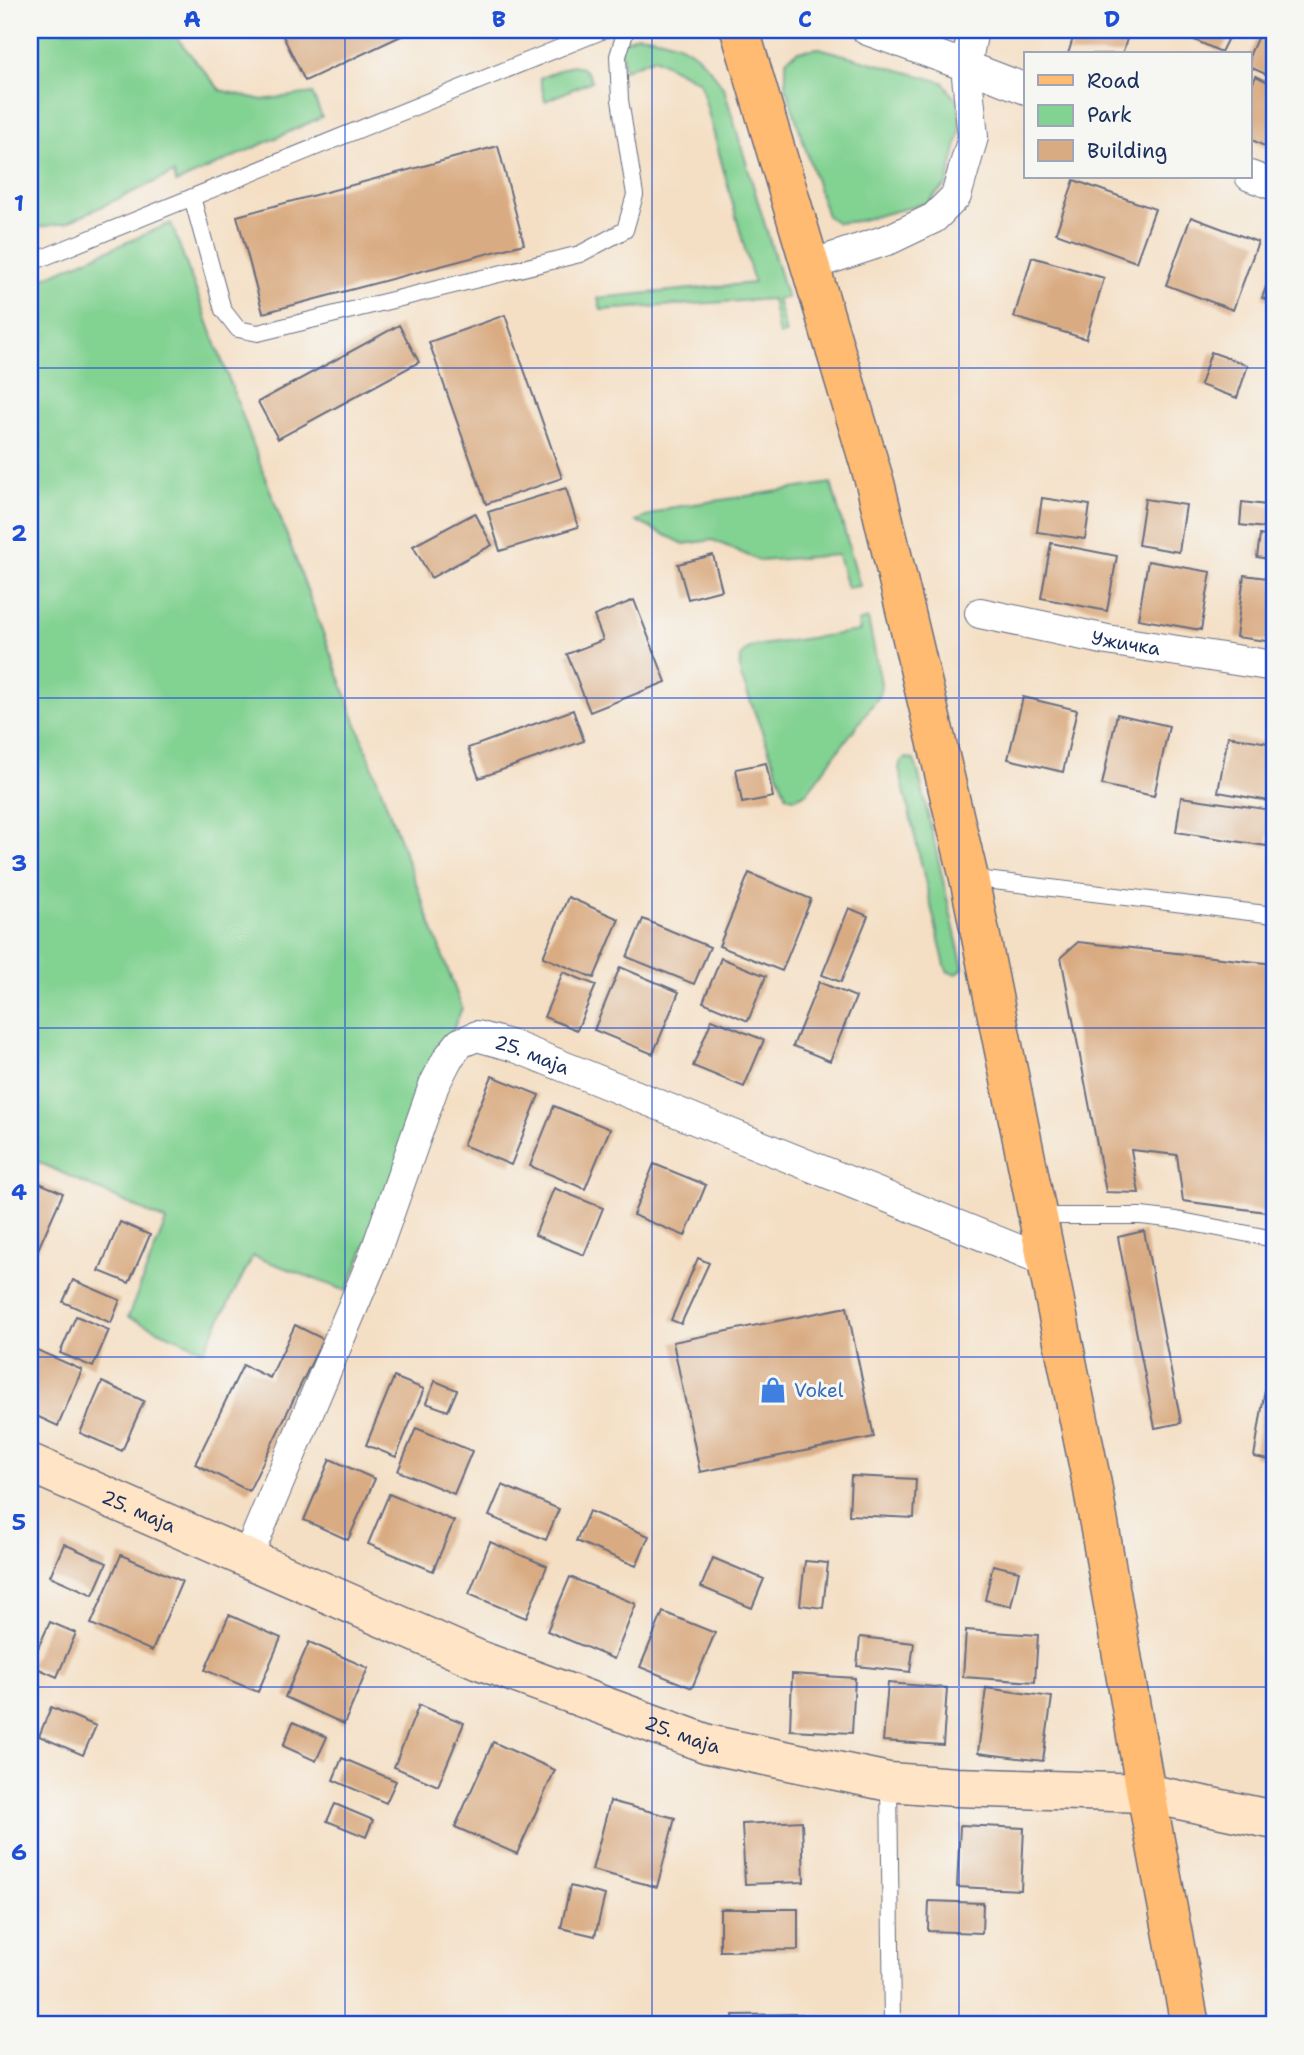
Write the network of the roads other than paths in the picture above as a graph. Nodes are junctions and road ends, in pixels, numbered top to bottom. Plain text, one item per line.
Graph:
1 (604, 30) edge
2 (626, 30) edge
3 (740, 30) edge
4 (867, 30) edge
5 (973, 30) edge
6 (966, 66) junction
7 (1024, 88) edge
8 (1252, 177) edge
9 (1274, 185) edge
10 (192, 197) junction
11 (30, 263) edge
12 (811, 265) junction
13 (980, 613) dead end
14 (1274, 666) edge
15 (969, 878) junction
16 (1274, 915) edge
17 (1036, 1216) junction
18 (1274, 1239) edge
19 (1046, 1261) junction
20 (30, 1463) edge
21 (247, 1558) junction
22 (889, 1782) junction
23 (1146, 1793) junction
24 (1274, 1820) edge
25 (892, 2025) edge
26 (1190, 2025) edge

1 - 10 lane
2 - 10 lane
3 - 12 main road
4 - 6 street
5 - 6 street
6 - 7 street
6 - 12 street
8 - 9 street
10 - 11 lane
12 - 15 main road
13 - 14 street, Ужичка
15 - 16 lane
15 - 17 main road
17 - 18 lane
17 - 19 main road
19 - 21 street, 25. маја
19 - 23 main road
20 - 21 street, 25. маја
21 - 22 street, 25. маја
22 - 23 street, 25. маја
22 - 25 lane
23 - 24 street, 25. маја
23 - 26 main road

